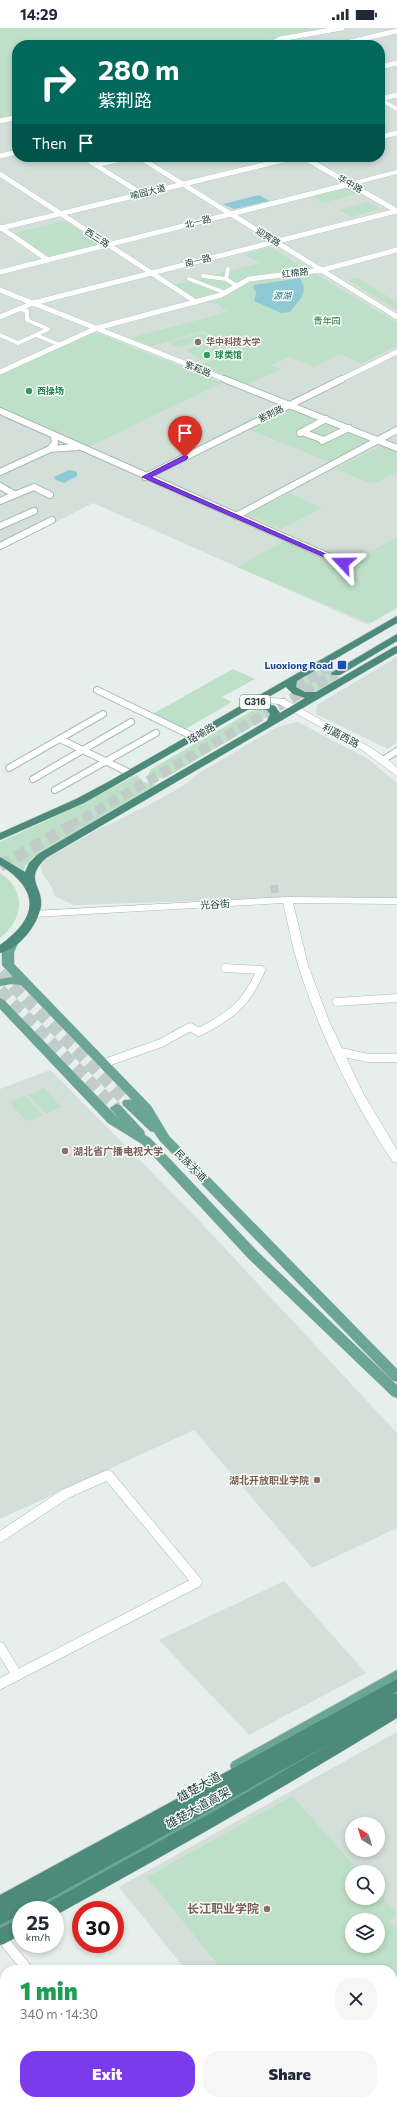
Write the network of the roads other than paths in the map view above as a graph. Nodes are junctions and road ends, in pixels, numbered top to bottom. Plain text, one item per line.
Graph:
1 (342, 28) edge
2 (397, 32) edge
3 (278, 40) edge
4 (361, 40) edge
5 (397, 63) edge
6 (385, 66) edge
7 (397, 94) edge
8 (385, 98) edge
9 (385, 102) edge
10 (397, 109) edge
11 (12, 118) edge
12 (0, 121) edge
13 (397, 133) edge
14 (385, 136) edge
15 (12, 153) edge
16 (0, 156) edge
17 (91, 162) edge
18 (109, 162) edge
19 (147, 162) edge
20 (275, 162) edge
21 (312, 162) edge
22 (96, 165) junction
23 (397, 172) edge
24 (0, 174) edge
25 (183, 184) junction
26 (350, 184) junction
27 (142, 194) junction
28 (397, 211) edge
29 (60, 214) junction
30 (231, 214) junction
31 (1, 227) edge
32 (276, 242) junction
33 (107, 245) junction
34 (397, 250) edge
35 (48, 260) junction
36 (347, 264) junction
37 (228, 269) dead end
38 (322, 270) junction
39 (0, 272) edge
40 (151, 273) junction
41 (202, 276) dead end
42 (332, 277) junction
43 (189, 279) dead end
44 (226, 279) junction
45 (237, 286) junction
46 (0, 290) edge
47 (226, 293) junction
48 (196, 302) junction
49 (33, 303) junction
50 (20, 308) junction
51 (0, 317) edge
52 (397, 317) edge
53 (97, 328) junction
54 (0, 335) edge
55 (36, 335) junction
56 (60, 345) junction
57 (397, 352) edge
58 (0, 372) edge
59 (290, 405) junction
60 (0, 411) edge
61 (326, 420) junction
62 (349, 428) junction
63 (397, 430) edge
64 (54, 435) junction
65 (378, 440) junction
66 (80, 447) junction
67 (397, 448) edge
68 (50, 449) junction
69 (0, 472) edge
70 (145, 477) junction
71 (0, 486) edge
72 (14, 494) junction
73 (50, 495) dead end
74 (0, 501) edge
75 (34, 511) dead end
76 (236, 516) junction
77 (52, 520) dead end
78 (0, 526) edge
79 (0, 546) edge
80 (343, 563) dead end
81 (397, 619) edge
82 (397, 628) edge
83 (397, 637) edge
84 (397, 650) edge
85 (292, 680) junction
86 (279, 688) junction
87 (97, 690) dead end
88 (317, 695) junction
89 (258, 700) junction
90 (281, 701) junction
91 (245, 707) junction
92 (294, 709) junction
93 (103, 714) dead end
94 (131, 722) dead end
95 (270, 723) junction
96 (156, 733) dead end
97 (194, 737) junction
98 (60, 739) junction
99 (83, 750) junction
100 (397, 751) edge
101 (383, 760) junction
102 (106, 761) junction
103 (9, 768) dead end
104 (130, 773) junction
105 (397, 773) edge
106 (33, 779) dead end
107 (55, 790) dead end
108 (0, 837) edge
109 (0, 860) edge
110 (30, 885) junction
111 (276, 898) dead end
112 (287, 900) junction
113 (397, 901) edge
114 (34, 914) junction
115 (12, 943) junction
116 (0, 950) edge
117 (225, 968) dead end
118 (0, 982) edge
119 (24, 982) junction
120 (397, 998) edge
121 (0, 1002) edge
122 (337, 1002) dead end
123 (336, 1051) junction
124 (397, 1058) edge
125 (102, 1064) junction
126 (128, 1103) tunnel mouth
127 (116, 1108) tunnel mouth
128 (164, 1138) junction
129 (146, 1141) junction
130 (397, 1159) edge
131 (397, 1376) edge
132 (397, 1393) edge
133 (0, 1537) edge
134 (0, 1647) edge
135 (18, 1674) junction
136 (397, 1676) edge
137 (0, 1684) edge
138 (397, 1684) edge
139 (397, 1699) edge
140 (397, 1706) edge
141 (397, 1710) edge
142 (0, 1896) edge
143 (46, 1901) edge
144 (64, 1902) edge
145 (0, 1903) edge
146 (0, 1918) edge
147 (12, 1921) edge
148 (0, 1928) edge
149 (12, 1931) edge
150 (0, 1937) edge
151 (24, 1965) edge

1 - 3 street
2 - 4 street
5 - 6 street
7 - 8 street
9 - 10 street
11 - 12 street
13 - 14 street
15 - 16 street
17 - 22 street
18 - 22 street
19 - 25 street, 迎宾路
20 - 25 street, 喻园大道
21 - 26 street, 华中路
22 - 27 street
23 - 26 street, 北一路
24 - 29 street, 西三路
25 - 27 street, 喻园大道
25 - 30 street, 迎宾路
26 - 28 street, 华中路
26 - 30 street, 北一路
27 - 29 street, 喻园大道
28 - 32 street, 南一路
29 - 31 street, 喻园大道
29 - 33 street, 西三路
30 - 32 street, 迎宾路
30 - 33 street, 北一路
31 - 35 street
32 - 38 street, 迎宾路
32 - 40 street, 南一路
33 - 35 street, 北一路
33 - 40 street, 西三路
34 - 36 street, 红棉路
35 - 39 street, 北一路
36 - 38 street, 红棉路
36 - 42 street
37 - 44 street
38 - 42 street, 迎宾路
38 - 45 street, 红棉路
40 - 48 street, 西三路
40 - 49 street, 南一路
41 - 44 street
42 - 52 street, 迎宾路
43 - 47 street
44 - 45 street
45 - 47 street, 红棉路
46 - 49 street, 紫菘路
47 - 48 street, 红棉路
48 - 53 street, 红棉路
49 - 50 street, 南一路
49 - 53 street, 紫菘路
50 - 51 street, 南一路
50 - 55 street
53 - 56 street, 红棉路
53 - 59 street, 紫菘路
54 - 55 street
55 - 56 street
56 - 58 street, 红棉路
57 - 59 street, 紫荆路
59 - 61 street, 紫菘路
59 - 70 street, 紫荆路
60 - 64 street
61 - 62 street, 紫菘路
61 - 62 street
62 - 65 street, 紫菘路
63 - 65 street
64 - 66 street
64 - 68 street
65 - 67 street, 紫菘路
65 - 76 street
66 - 68 street
66 - 70 street
68 - 69 street
70 - 76 street
71 - 72 street
72 - 73 street
72 - 74 street
75 - 78 street
76 - 80 street
77 - 79 street
81 - 85 highway, 珞喻路 / G316
82 - 83 highway
84 - 88 highway, G316
85 - 86 highway, 珞喻路 / G316
85 - 88 highway
86 - 89 highway, 珞喻路 / G316
86 - 90 street
87 - 97 street
88 - 92 highway, G316
89 - 90 street
89 - 91 highway, 珞喻路 / G316
90 - 92 street, 利嘉西路
91 - 95 highway
91 - 97 highway, 珞喻路 / G316
92 - 95 highway, G316
92 - 101 street, 利嘉西路
93 - 98 street
94 - 99 street
95 - 110 highway, G316
96 - 102 street
97 - 104 highway, 珞喻路 / G316
98 - 99 street
98 - 103 street
99 - 102 street
99 - 106 street
100 - 101 street
101 - 105 street, 利嘉西路
102 - 104 street
102 - 107 street
104 - 108 highway, 珞喻路 / G316
109 - 110 highway
110 - 114 highway
111 - 112 street
112 - 113 street, 光谷街
112 - 114 street, 光谷街
112 - 123 street
114 - 115 highway
115 - 116 highway
115 - 119 main road, 民族大道
117 - 125 street
118 - 119 main road
119 - 125 main road, 民族大道
120 - 122 street
121 - 129 main road, 民族大道
123 - 124 street
123 - 130 street
125 - 128 main road, 民族大道
126 - 128 main road
127 - 129 main road
128 - 131 main road, 民族大道
129 - 132 main road, 民族大道
133 - 135 street
134 - 135 street
135 - 137 street
136 - 142 main road, 雄楚大道
138 - 145 highway, 雄楚大道高架
139 - 146 highway, 雄楚大道高架
140 - 143 main road
141 - 144 highway
147 - 148 main road
149 - 150 highway, bridge
150 - 151 street

